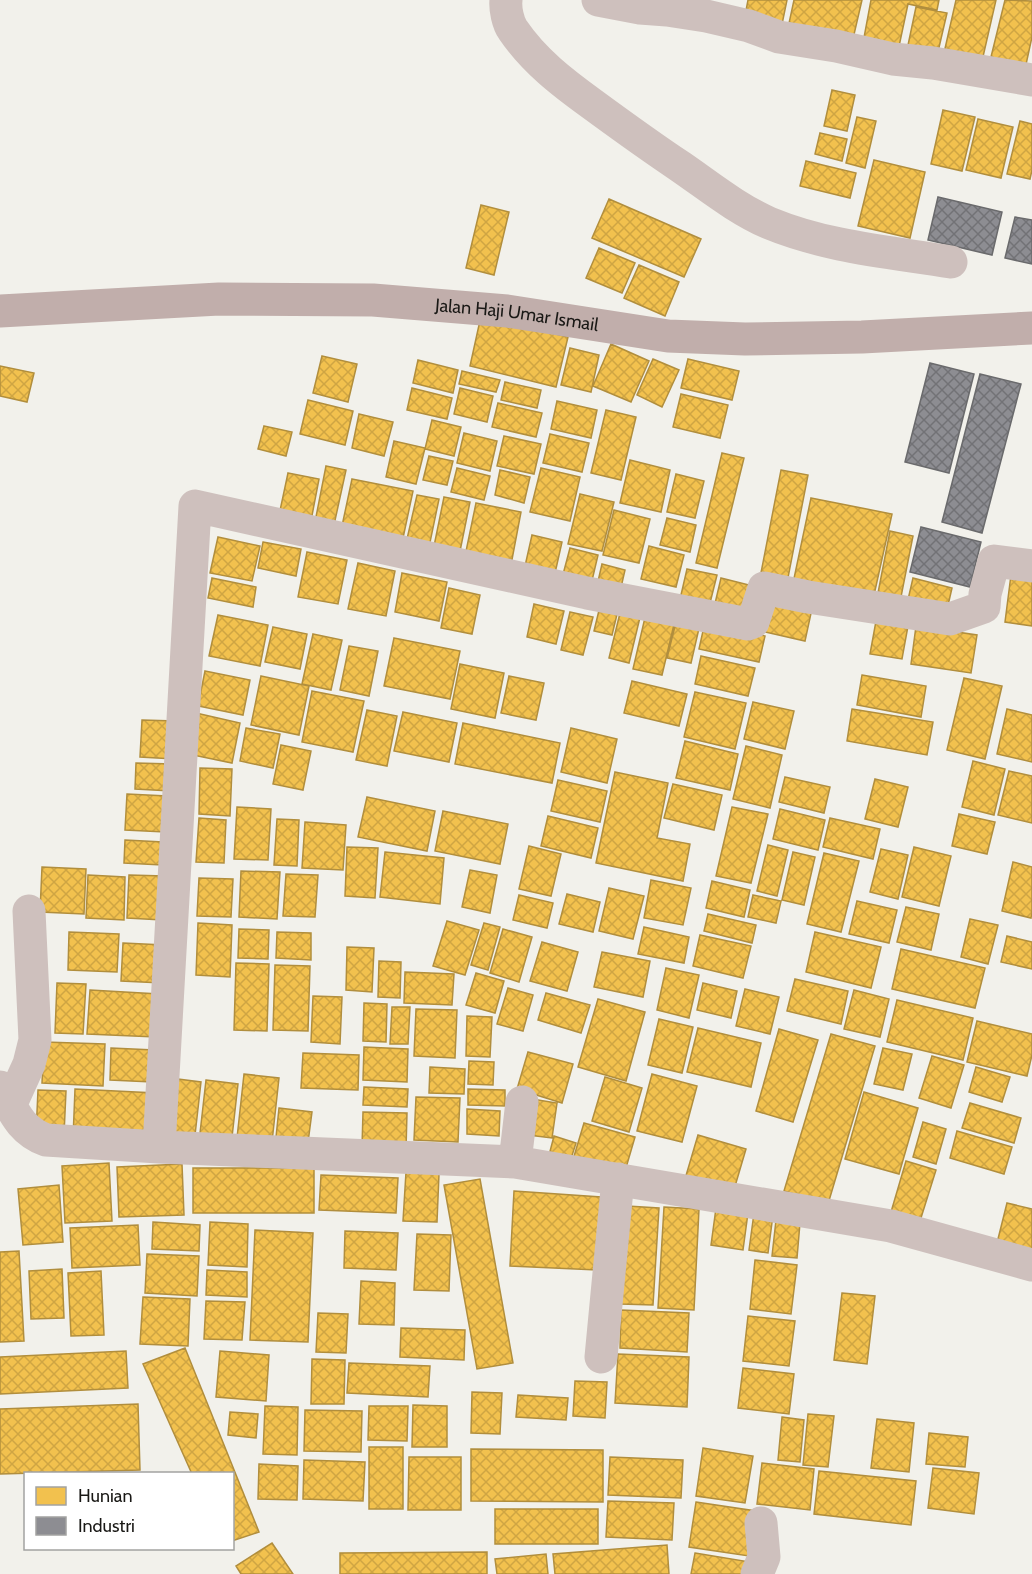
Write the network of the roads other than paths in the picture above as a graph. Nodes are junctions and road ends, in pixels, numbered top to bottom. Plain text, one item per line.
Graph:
1 (506, 0) edge
2 (598, 0) edge
3 (1032, 80) edge
4 (951, 262) dead end
5 (0, 311) edge
6 (1032, 328) edge
7 (1032, 566) edge
8 (29, 911) dead end
9 (5, 1096) edge
10 (522, 1102) dead end
11 (159, 1147) junction
12 (514, 1162) junction
13 (618, 1179) junction
14 (1032, 1265) edge
15 (601, 1357) dead end
16 (761, 1522) dead end
17 (757, 1574) edge

1 - 4 street
2 - 3 street
5 - 6 main road, Jalan Haji Umar Ismail
7 - 11 street
8 - 9 street
9 - 11 street
10 - 12 street
11 - 12 street
12 - 13 street
13 - 14 street
13 - 15 street
16 - 17 street

